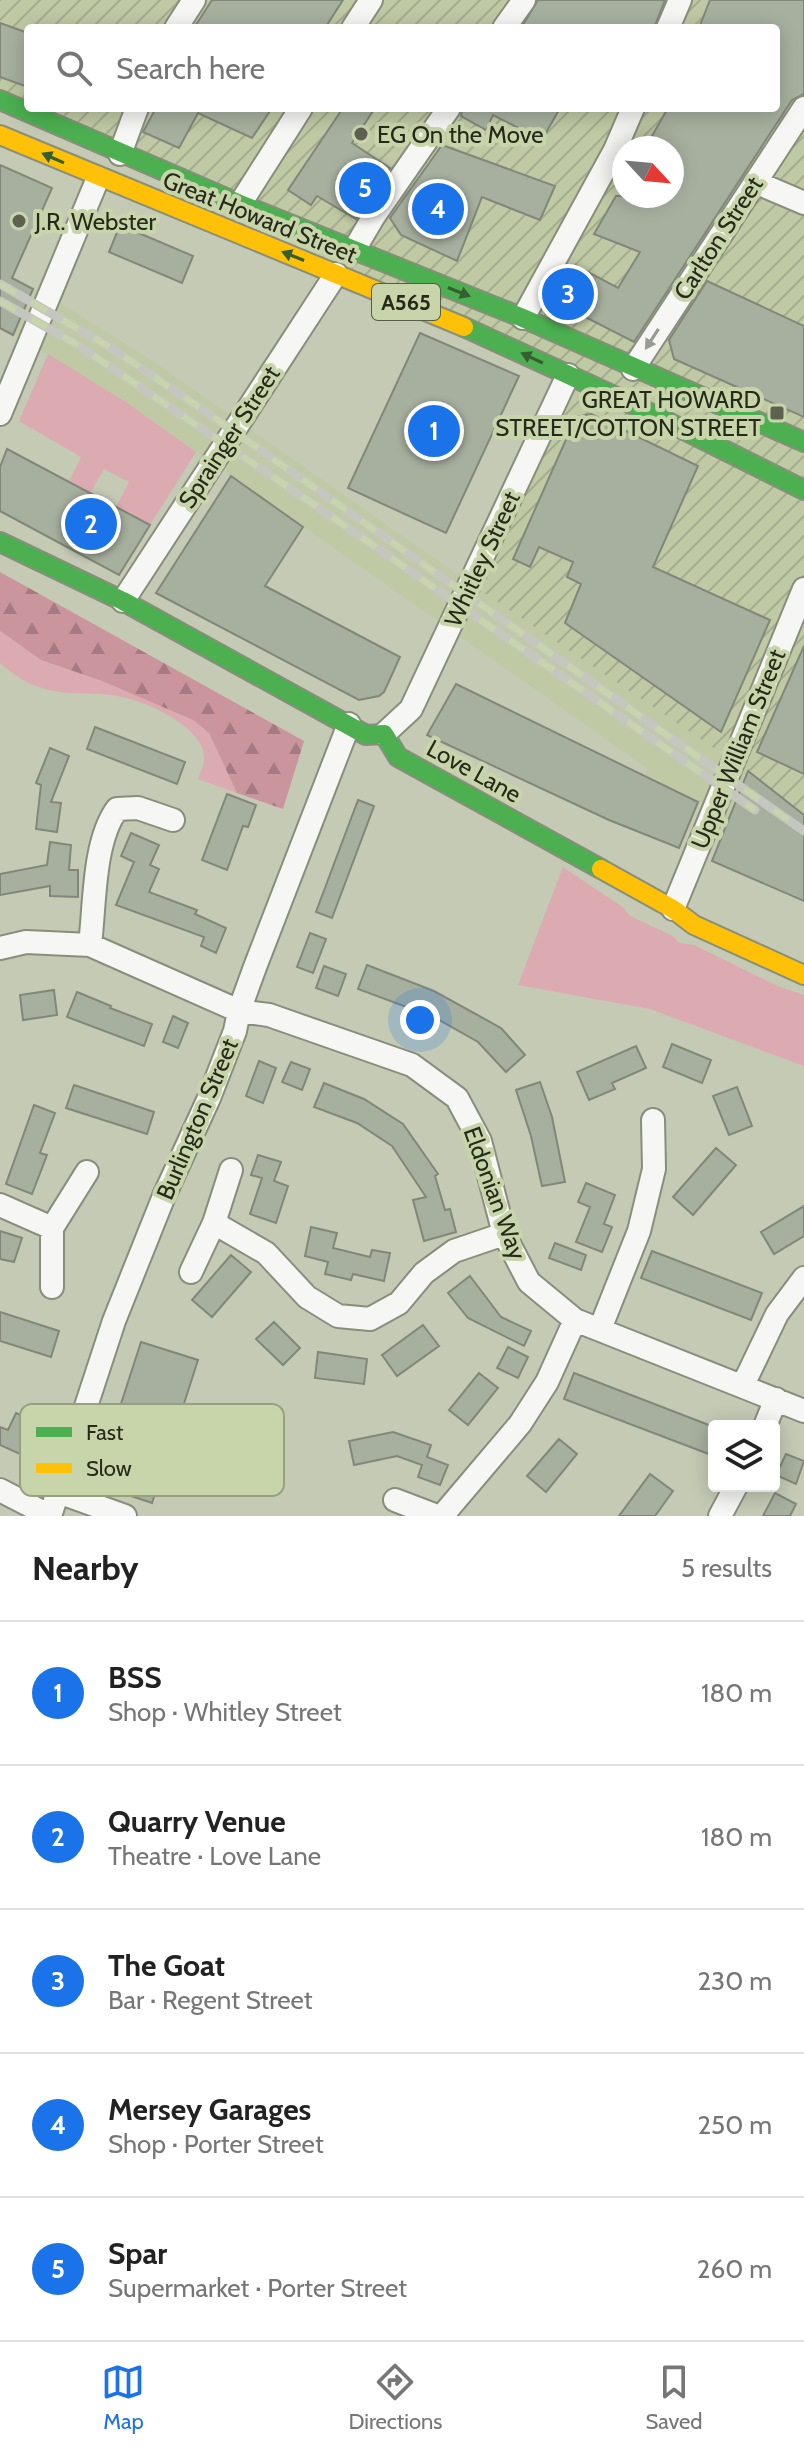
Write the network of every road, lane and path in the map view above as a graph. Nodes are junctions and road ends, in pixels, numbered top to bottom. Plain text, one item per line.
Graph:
1 (194, 0) edge
2 (371, 0) edge
3 (524, 0) edge
4 (680, 0) edge
5 (179, 24) edge
6 (356, 24) edge
7 (507, 24) edge
8 (670, 24) edge
9 (0, 100) edge
10 (804, 108) edge
11 (24, 111) edge
12 (27, 112) edge
13 (136, 112) edge
14 (298, 112) edge
15 (446, 112) edge
16 (631, 112) edge
17 (0, 135) edge
18 (120, 154) junction
19 (98, 178) junction
20 (755, 182) junction
21 (804, 203) edge
22 (240, 204) junction
23 (354, 250) junction
24 (336, 274) junction
25 (523, 318) junction
26 (633, 369) junction
27 (568, 375) junction
28 (0, 414) edge
29 (738, 433) dead end
30 (804, 442) edge
31 (804, 490) edge
32 (0, 542) edge
33 (804, 589) edge
34 (123, 601) junction
35 (349, 724) junction
36 (384, 734) junction
37 (173, 820) dead end
38 (673, 909) junction
39 (90, 945) junction
40 (0, 948) edge
41 (802, 969) edge
42 (239, 1011) junction
43 (653, 1120) dead end
44 (231, 1170) dead end
45 (87, 1172) dead end
46 (0, 1205) edge
47 (214, 1223) junction
48 (52, 1228) junction
49 (504, 1234) junction
50 (191, 1272) dead end
51 (804, 1278) edge
52 (52, 1287) dead end
53 (575, 1320) junction
54 (600, 1329) junction
55 (743, 1385) junction
56 (776, 1399) junction
57 (87, 1404) edge
58 (804, 1411) edge
59 (767, 1420) edge
60 (0, 1490) edge
61 (733, 1492) edge
62 (57, 1496) edge
63 (69, 1496) edge
64 (395, 1500) dead end
65 (50, 1516) edge
66 (125, 1516) edge
67 (439, 1516) edge
68 (720, 1516) edge

1 - 5 street
2 - 6 street
3 - 7 street
4 - 8 street
9 - 11 main road, Great Howard Street / A565
10 - 20 street, Carlton Street
12 - 18 main road, Great Howard Street / A565
13 - 18 street
14 - 22 street
15 - 23 street
16 - 25 street
19 -> 17 main road, Great Howard Street / A565
18 - 22 main road, Great Howard Street / A565
24 -> 19 main road, Great Howard Street / A565
19 - 28 street
20 - 21 street
20 -> 26 street, Carlton Street
22 - 23 main road, Great Howard Street / A565
23 -> 25 main road, Great Howard Street / A565
27 -> 24 main road, Great Howard Street / A565
24 - 34 street, Sprainger Street
25 - 26 main road, Great Howard Street / A565
26 - 29 main road
26 - 30 main road, Great Howard Street / A565
27 - 31 main road, Great Howard Street / A565
27 - 36 street, Whitley Street
32 - 34 main road
33 - 38 street, Upper William Street
34 - 35 main road
35 - 36 main road
35 - 42 street, Burlington Street
36 - 38 main road, Love Lane
37 - 39 street
38 - 41 main road, Love Lane
39 - 40 street, Eldonian Way
39 - 42 street, Eldonian Way
42 - 49 street, Eldonian Way
42 - 57 street, Burlington Street
43 - 54 street
44 - 47 street
45 - 48 street
46 - 48 street
47 - 49 street
47 - 50 street
48 - 52 street
49 - 53 street, Eldonian Way
51 - 55 street
53 - 54 street, Eldonian Way
53 - 67 street
54 - 55 street, Eldonian Way
55 - 56 street, Eldonian Way
56 - 58 street, Eldonian Way
56 - 59 street
60 - 65 street
61 - 68 street
62 - 65 street, Burlington Street
63 - 66 street
64 - 67 street

